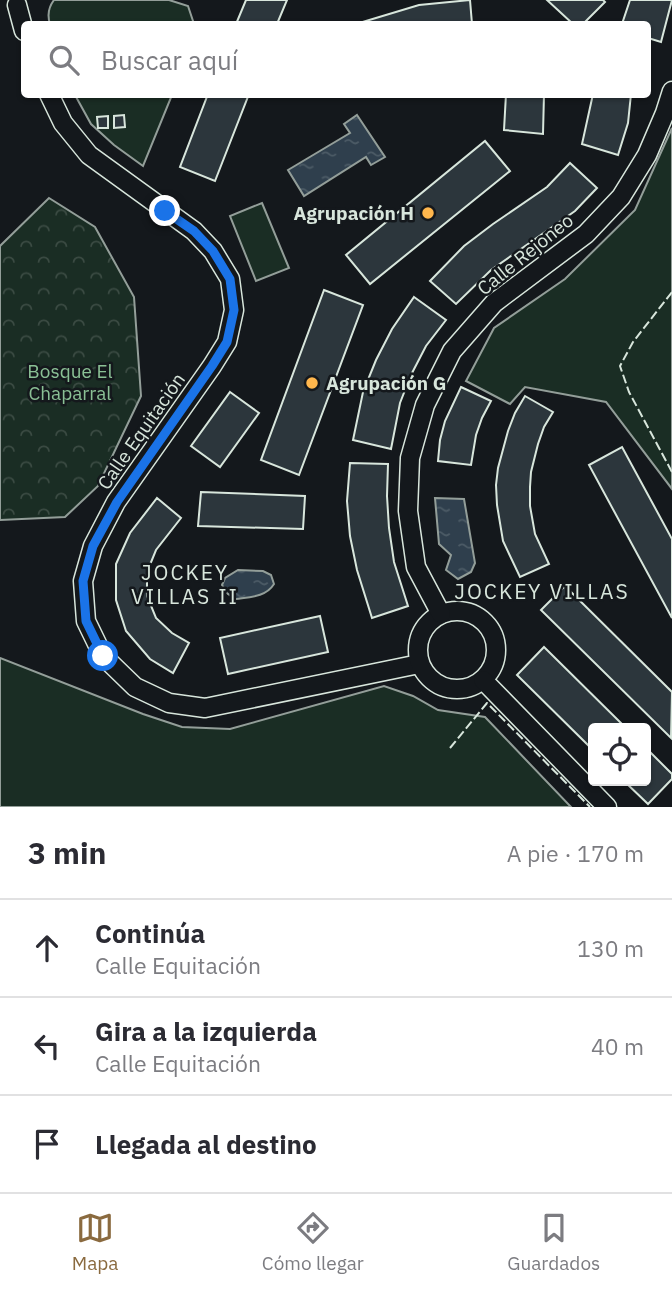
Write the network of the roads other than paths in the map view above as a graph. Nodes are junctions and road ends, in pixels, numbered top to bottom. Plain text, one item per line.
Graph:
1 (14, 4) edge
2 (21, 23) edge
3 (672, 91) edge
4 (51, 98) edge
5 (441, 614) junction
6 (419, 664) junction
7 (483, 680) junction
8 (607, 807) edge

1 - 2 street
3 - 5 street, Calle Rejoneo
4 - 6 street, Calle Equitación
5 - 6 street
5 - 7 street
6 - 7 street
7 - 8 street

